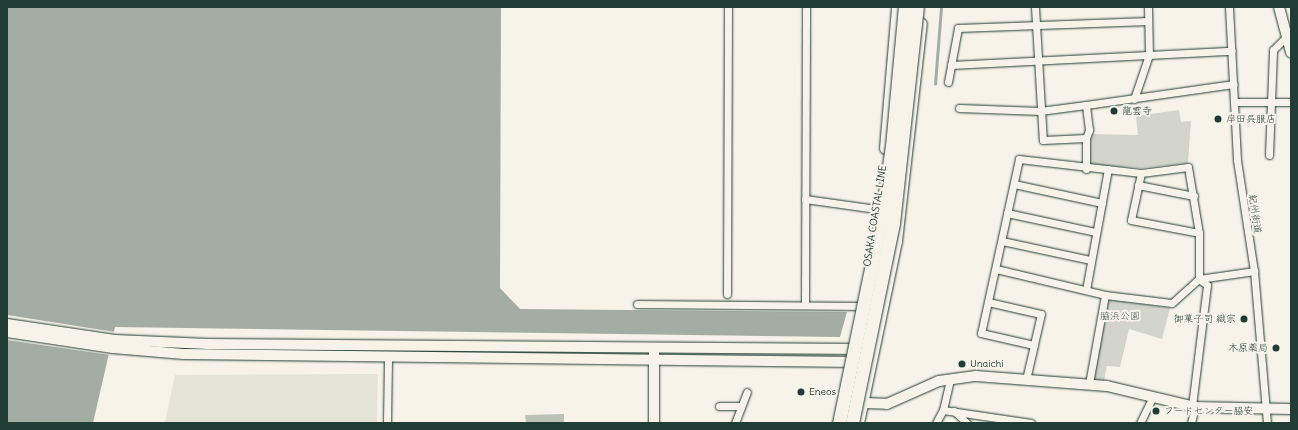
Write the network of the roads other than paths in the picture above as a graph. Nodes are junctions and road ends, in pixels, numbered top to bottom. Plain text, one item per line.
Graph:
1 (728, 7) edge
2 (806, 7) edge
3 (897, 7) edge
4 (905, 7) edge
5 (917, 7) edge
6 (923, 7) edge
7 (1035, 7) edge
8 (1148, 7) edge
9 (1229, 7) edge
10 (1280, 7) edge
11 (1148, 21) junction
12 (1036, 24) junction
13 (1287, 36) junction
14 (1232, 51) junction
15 (1291, 52) edge
16 (1149, 55) junction
17 (1037, 61) junction
18 (950, 65) junction
19 (948, 82) dead end
20 (1234, 84) junction
21 (1134, 99) junction
22 (1235, 102) junction
23 (1271, 102) junction
24 (1291, 102) edge
25 (1086, 105) junction
26 (959, 108) dead end
27 (1040, 111) junction
28 (1086, 138) junction
29 (1270, 155) dead end
30 (1086, 168) junction
31 (1108, 169) junction
32 (1141, 173) junction
33 (1014, 184) junction
34 (1138, 185) junction
35 (1194, 196) junction
36 (805, 199) junction
37 (1102, 203) junction
38 (876, 209) junction
39 (1008, 213) junction
40 (1096, 232) junction
41 (1199, 233) junction
42 (1002, 241) junction
43 (1091, 260) junction
44 (996, 269) junction
45 (1254, 271) junction
46 (1199, 279) junction
47 (1086, 290) junction
48 (726, 294) dead end
49 (1105, 295) junction
50 (988, 302) junction
51 (636, 304) dead end
52 (805, 305) junction
53 (860, 306) junction
54 (7, 324) edge
55 (7, 332) edge
56 (114, 344) junction
57 (1034, 345) junction
58 (654, 346) junction
59 (851, 349) junction
60 (875, 350) junction
61 (388, 357) junction
62 (654, 358) junction
63 (848, 361) junction
64 (872, 364) junction
65 (950, 379) junction
66 (1026, 379) junction
67 (1090, 384) junction
68 (747, 392) dead end
69 (1153, 396) junction
70 (863, 403) junction
71 (720, 406) dead end
72 (741, 406) junction
73 (1193, 407) junction
74 (1291, 409) edge
75 (943, 410) junction
76 (1266, 410) junction
77 (953, 411) junction
78 (387, 423) edge
79 (654, 423) edge
80 (735, 423) edge
81 (833, 423) edge
82 (839, 423) edge
83 (852, 423) edge
84 (858, 423) edge
85 (936, 423) edge
86 (967, 423) edge
87 (1032, 423) edge
88 (1140, 423) edge
89 (1191, 423) edge
90 (1267, 423) edge

1 - 48 street
2 - 36 street
3 - 38 main road, OSAKA COASTAL LINE
4 - 82 highway, bridge
5 - 83 highway, bridge
6 - 60 main road
7 - 12 street
8 - 11 street
9 - 14 street, 紀州街道
10 - 13 street
11 - 12 street
11 - 16 street
12 - 17 street
12 - 18 street
13 - 15 street
13 - 23 street
14 - 16 street
14 - 20 street, 紀州街道
16 - 17 street
16 - 21 street
17 - 18 street
17 - 27 street
18 - 19 street
20 - 21 street
20 - 22 street, 紀州街道
21 - 25 street
22 - 23 street
22 - 45 street, 紀州街道
23 - 24 street
23 - 29 street
25 - 27 street
25 - 28 street
26 - 27 street
27 - 28 street
28 - 30 street
30 - 31 street
30 - 33 street
31 - 32 street
31 - 37 street
32 - 34 street
32 - 35 street
33 - 37 street
33 - 39 street
34 - 35 street
34 - 41 street
35 - 41 street
36 - 38 street
36 - 52 street
37 - 40 street
38 - 53 main road, OSAKA COASTAL LINE
39 - 40 street
39 - 42 street
40 - 43 street
41 - 46 street
42 - 43 street
42 - 44 street
43 - 47 street
44 - 47 street
44 - 50 street
45 - 46 street
45 - 76 street, 紀州街道
46 - 49 street
46 - 73 street
47 - 49 street
49 - 67 street
50 - 57 street
50 - 57 street
51 - 52 street
52 - 53 street
53 - 59 main road, OSAKA COASTAL LINE
54 - 56 street
55 - 56 street
56 - 58 street
56 - 61 street
57 - 66 street
58 - 59 street
58 - 62 street
59 - 60 street
59 - 63 main road, OSAKA COASTAL LINE
60 - 64 main road
61 - 62 street
61 - 78 street
62 - 63 street
62 - 79 street
63 - 64 street
63 - 81 main road, OSAKA COASTAL LINE
64 - 70 main road
65 - 66 street
65 - 70 street
65 - 75 street
66 - 67 street
67 - 69 street
68 - 72 street
69 - 73 street
69 - 88 street
70 - 84 main road
71 - 72 street
72 - 80 street
73 - 76 street
73 - 89 street
74 - 76 street
75 - 77 street
75 - 85 street
76 - 90 street, 紀州街道
77 - 86 street
77 - 87 street

